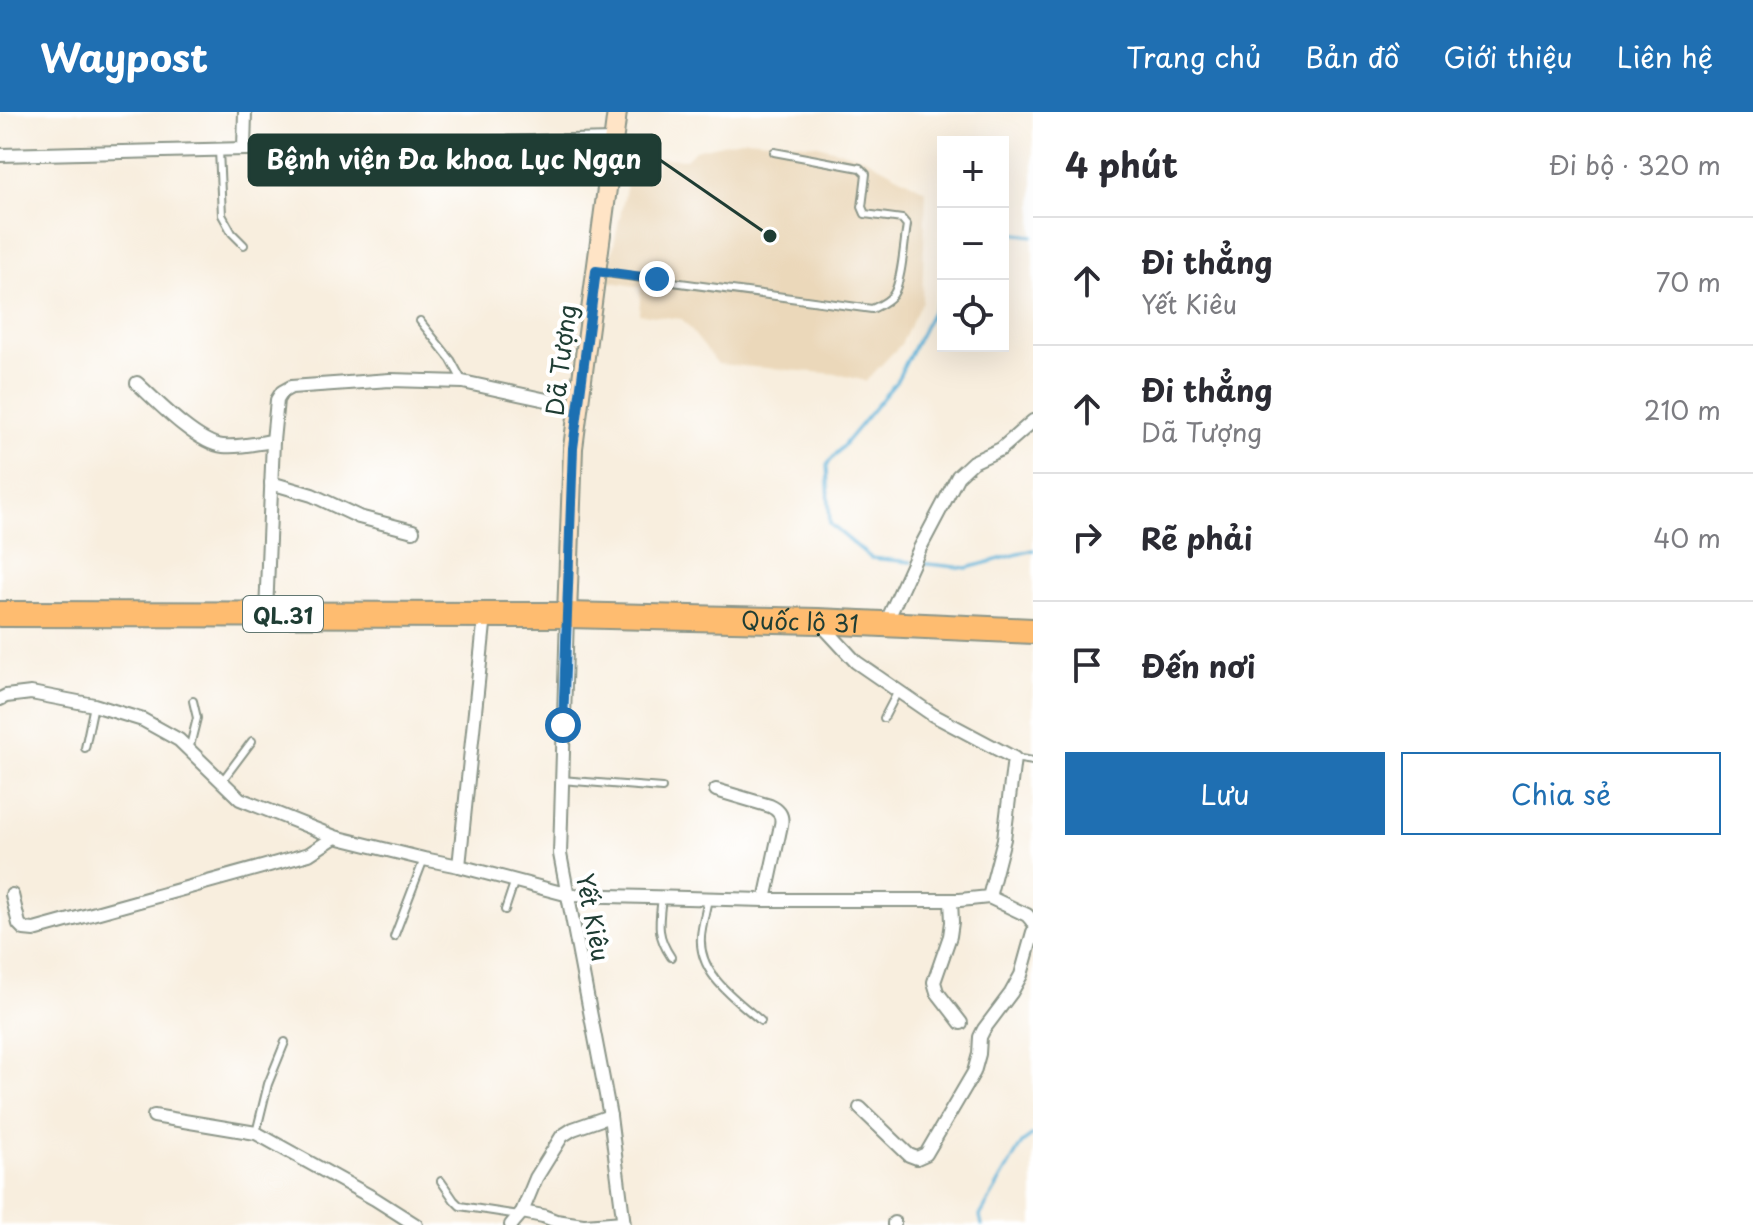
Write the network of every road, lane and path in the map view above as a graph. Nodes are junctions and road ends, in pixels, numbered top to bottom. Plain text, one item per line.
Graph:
1 (245, 112) edge
2 (617, 112) edge
3 (613, 140) junction
4 (244, 149) junction
5 (219, 150) junction
6 (774, 152) dead end
7 (0, 155) edge
8 (244, 245) dead end
9 (596, 271) junction
10 (420, 321) dead end
11 (463, 382) junction
12 (137, 383) dead end
13 (579, 407) junction
14 (1033, 421) edge
15 (273, 441) junction
16 (271, 483) junction
17 (413, 531) dead end
18 (266, 613) junction
19 (0, 614) edge
20 (485, 615) junction
21 (567, 615) junction
22 (818, 621) junction
23 (886, 623) junction
24 (1033, 631) edge
25 (898, 691) junction
26 (0, 699) edge
27 (193, 701) dead end
28 (94, 705) junction
29 (884, 718) dead end
30 (252, 741) dead end
31 (85, 748) dead end
32 (189, 750) junction
33 (1014, 758) junction
34 (1033, 761) edge
35 (561, 780) junction
36 (222, 781) junction
37 (662, 788) dead end
38 (716, 790) dead end
39 (335, 837) junction
40 (424, 859) junction
41 (459, 866) junction
42 (515, 880) junction
43 (12, 895) dead end
44 (569, 895) junction
45 (662, 897) junction
46 (989, 897) junction
47 (708, 898) junction
48 (765, 900) junction
49 (951, 900) junction
50 (505, 910) dead end
51 (1033, 922) edge
52 (1033, 932) edge
53 (394, 937) dead end
54 (671, 957) dead end
55 (761, 1021) dead end
56 (961, 1023) dead end
57 (285, 1042) dead end
58 (860, 1108) dead end
59 (154, 1116) dead end
60 (610, 1116) junction
61 (256, 1133) junction
62 (441, 1181) dead end
63 (517, 1217) edge
64 (624, 1224) edge
65 (416, 1225) edge
66 (584, 1225) edge

1 - 4 street
2 - 3 street, Dã Tượng
3 - 4 street
3 - 9 street, Dã Tượng
4 - 5 street
5 - 7 street
5 - 8 lane
6 - 9 lane
9 - 13 street, Dã Tượng
10 - 11 lane
11 - 13 street
11 - 15 street
12 - 15 street
13 - 21 street, Dã Tượng
14 - 23 street
15 - 16 street
16 - 17 street
16 - 18 street
18 - 19 highway, QL.31
18 - 20 highway, QL.31
20 - 21 highway, QL.31
20 - 41 street
21 - 22 highway, Quốc lộ 31 / QL.31
21 - 35 street, Yết Kiêu
22 - 23 highway, Quốc lộ 31 / QL.31
22 - 25 street
23 - 24 highway, Quốc lộ 31 / QL.31
25 - 29 lane
25 - 33 street
26 - 28 street
27 - 32 lane
28 - 31 lane
28 - 32 street
30 - 36 lane
32 - 36 street
33 - 34 lane
33 - 46 street
35 - 37 lane
35 - 44 street, Yết Kiêu
36 - 39 street
38 - 48 street
39 - 40 street
39 - 43 street
40 - 41 street
40 - 53 lane
41 - 42 street
42 - 44 street
42 - 50 lane
44 - 45 street
44 - 60 street, Yết Kiêu
45 - 47 street
45 - 54 lane
46 - 49 street
46 - 51 street
47 - 48 street
47 - 55 lane
48 - 49 street
49 - 56 street
52 - 58 street
57 - 61 lane
59 - 61 street
60 - 63 street
60 - 64 street, Yết Kiêu
61 - 65 street
62 - 63 lane
63 - 66 street
64 - 66 street

